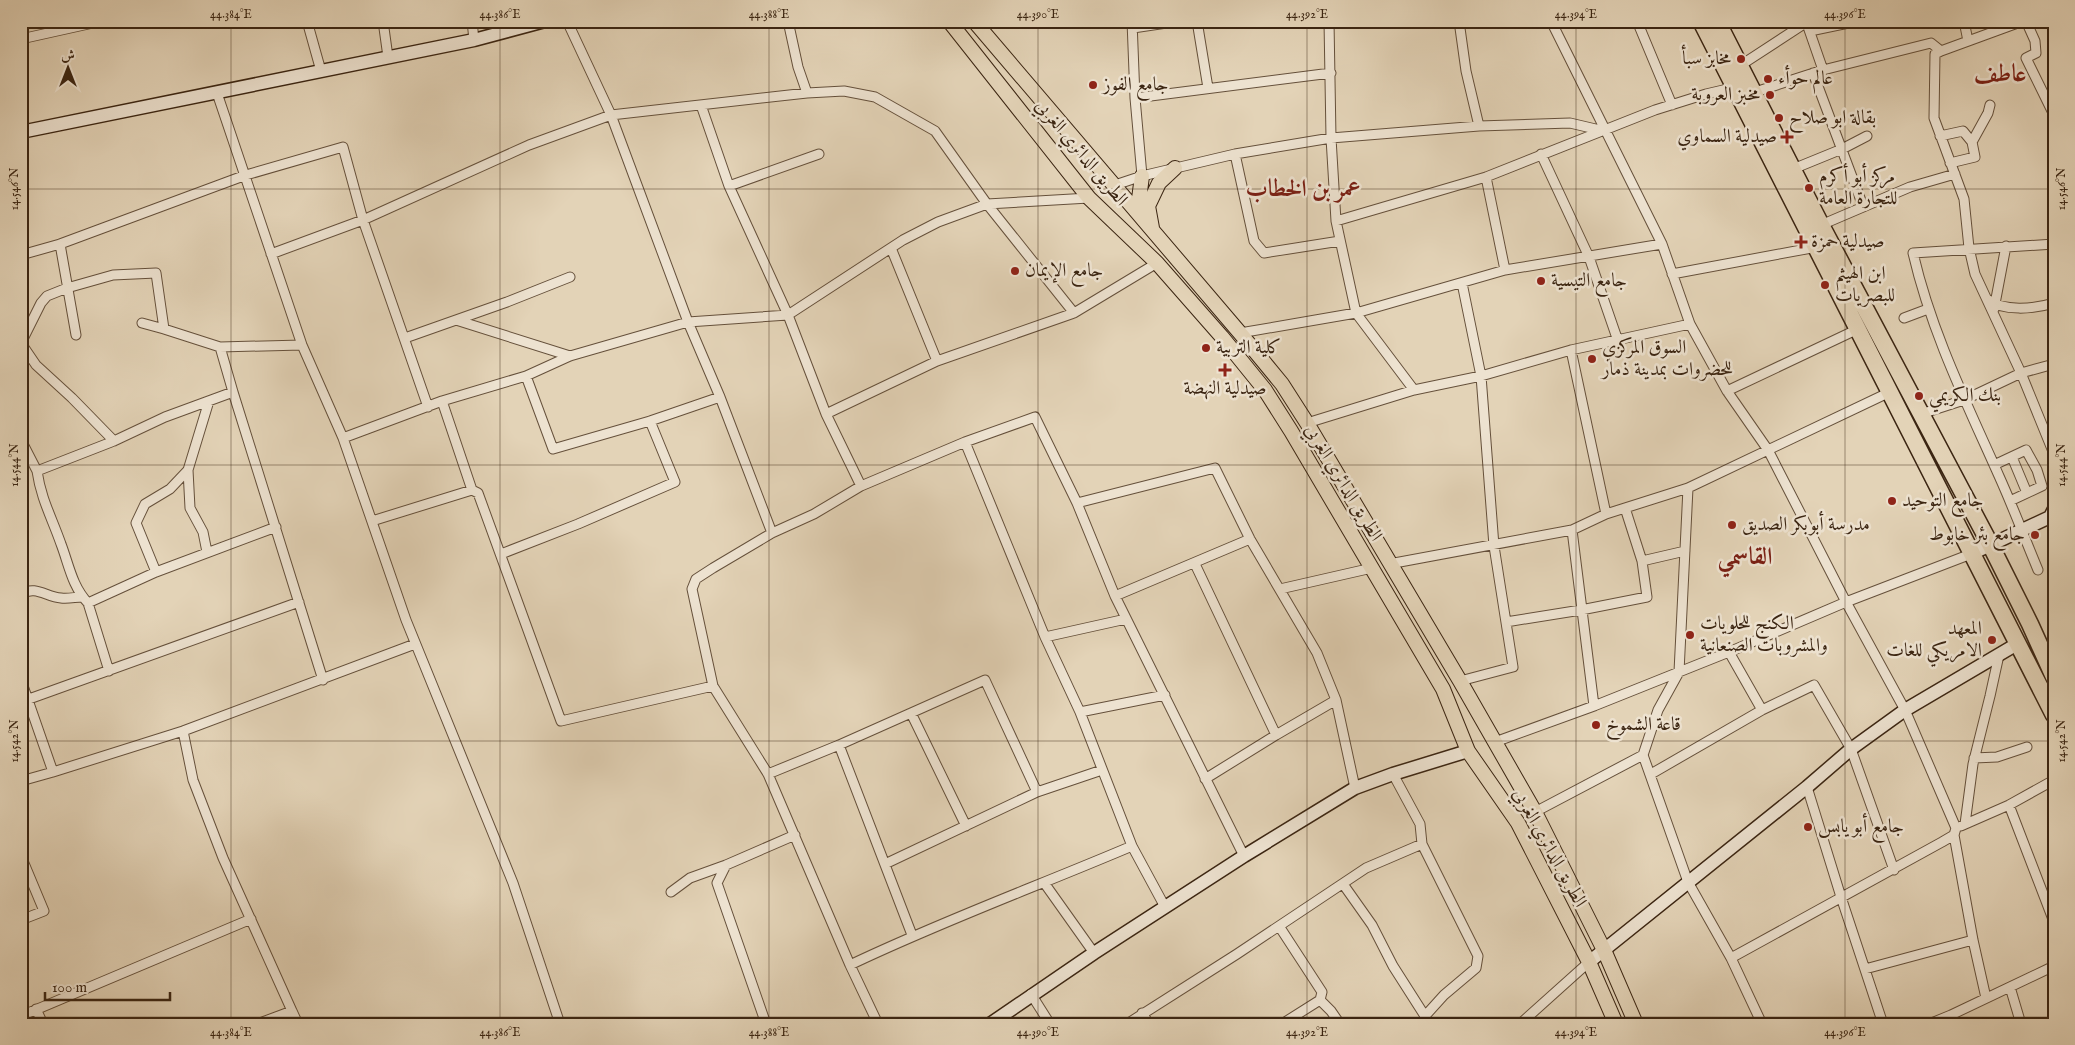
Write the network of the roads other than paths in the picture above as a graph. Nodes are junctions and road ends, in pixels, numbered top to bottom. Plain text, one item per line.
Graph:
1 (102, 21) edge
2 (307, 21) edge
3 (382, 21) edge
4 (472, 21) edge
5 (544, 21) edge
6 (567, 21) edge
7 (788, 21) edge
8 (949, 21) edge
9 (974, 21) edge
10 (1180, 21) edge
11 (1197, 21) edge
12 (1329, 21) edge
13 (1459, 21) edge
14 (1551, 21) edge
15 (1637, 21) edge
16 (1701, 21) edge
17 (1718, 21) edge
18 (1858, 21) edge
19 (1964, 21) edge
20 (2024, 21) edge
21 (59, 25) edge
22 (1132, 25) edge
23 (1808, 25) edge
24 (21, 39) edge
25 (474, 40) junction
26 (1968, 41) junction
27 (1941, 51) junction
28 (388, 58) junction
29 (1733, 69) junction
30 (1823, 70) junction
31 (322, 71) junction
32 (1331, 73) junction
33 (1813, 73) junction
34 (1208, 88) junction
35 (1745, 90) junction
36 (217, 93) junction
37 (807, 93) junction
38 (1135, 98) junction
39 (1672, 104) junction
40 (701, 105) junction
41 (1990, 105) dead end
42 (611, 115) junction
43 (2054, 116) edge
44 (1479, 126) junction
45 (1604, 131) junction
46 (21, 132) edge
47 (1867, 136) dead end
48 (1940, 136) junction
49 (1331, 138) junction
50 (1972, 142) junction
51 (1842, 149) junction
52 (819, 154) dead end
53 (1235, 154) junction
54 (1541, 154) junction
55 (1950, 164) junction
56 (1175, 168) junction
57 (1793, 169) junction
58 (1955, 174) junction
59 (246, 175) junction
60 (1142, 176) junction
61 (1486, 177) junction
62 (1115, 185) junction
63 (729, 186) junction
64 (1089, 198) junction
65 (987, 204) junction
66 (1863, 206) junction
67 (363, 220) junction
68 (1336, 221) junction
69 (1821, 225) junction
70 (1152, 228) junction
71 (1340, 240) junction
72 (60, 244) junction
73 (1662, 244) junction
74 (2054, 244) edge
75 (2006, 246) junction
76 (1817, 247) junction
77 (891, 248) junction
78 (1969, 248) junction
79 (271, 254) junction
80 (21, 255) edge
81 (1589, 257) junction
82 (1158, 263) junction
83 (1505, 270) junction
84 (1672, 274) junction
85 (570, 277) dead end
86 (1462, 283) junction
87 (68, 288) junction
88 (2054, 303) edge
89 (1928, 309) junction
90 (1994, 309) junction
91 (1074, 313) junction
92 (1356, 313) junction
93 (788, 315) junction
94 (1904, 318) dead end
95 (456, 320) junction
96 (688, 322) junction
97 (142, 323) dead end
98 (1690, 324) junction
99 (164, 329) junction
100 (1858, 329) junction
101 (1240, 333) junction
102 (76, 335) dead end
103 (1222, 337) junction
104 (405, 338) junction
105 (1618, 341) junction
106 (21, 343) edge
107 (302, 345) junction
108 (220, 347) junction
109 (1571, 350) junction
110 (570, 356) junction
111 (937, 361) junction
112 (2054, 364) edge
113 (2021, 373) junction
114 (526, 376) junction
115 (1481, 376) junction
116 (1414, 390) junction
117 (1728, 391) junction
118 (233, 392) junction
119 (1890, 392) junction
120 (720, 397) junction
121 (1964, 400) junction
122 (208, 402) junction
123 (442, 402) junction
124 (428, 407) junction
125 (826, 414) junction
126 (1922, 414) junction
127 (650, 422) junction
128 (1307, 423) junction
129 (343, 438) junction
130 (21, 440) edge
131 (114, 441) junction
132 (965, 442) junction
133 (1768, 450) junction
134 (2054, 454) edge
135 (2012, 456) junction
136 (1994, 465) junction
137 (188, 470) junction
138 (37, 471) junction
139 (861, 486) junction
140 (1688, 488) junction
141 (472, 490) junction
142 (2028, 493) junction
143 (2010, 501) junction
144 (1076, 503) junction
145 (1625, 508) junction
146 (1606, 514) junction
147 (2052, 514) edge
148 (372, 522) junction
149 (276, 527) junction
150 (1572, 530) junction
151 (2021, 530) junction
152 (772, 533) junction
153 (1250, 539) junction
154 (1990, 544) junction
155 (1494, 546) junction
156 (1685, 551) junction
157 (207, 552) junction
158 (501, 554) junction
159 (1971, 554) junction
160 (1642, 561) junction
161 (1195, 564) junction
162 (1389, 564) junction
163 (1372, 568) junction
164 (2038, 570) dead end
165 (156, 572) junction
166 (1280, 589) junction
167 (21, 594) edge
168 (1115, 596) junction
169 (85, 600) junction
170 (299, 602) junction
171 (1846, 602) junction
172 (1581, 610) junction
173 (1126, 619) junction
174 (1506, 622) junction
175 (1046, 637) junction
176 (415, 644) junction
177 (2017, 644) junction
178 (1680, 650) junction
179 (1729, 652) junction
180 (1998, 655) junction
181 (1705, 662) junction
182 (109, 671) junction
183 (1679, 672) junction
184 (2054, 677) edge
185 (21, 680) edge
186 (323, 680) junction
187 (1460, 681) junction
188 (713, 686) junction
189 (1165, 695) junction
190 (29, 699) junction
191 (1336, 700) junction
192 (1594, 706) junction
193 (1762, 710) junction
194 (1905, 710) junction
195 (1080, 712) junction
196 (911, 713) junction
197 (2054, 715) edge
198 (183, 731) junction
199 (1276, 735) junction
200 (1495, 742) junction
201 (839, 745) junction
202 (2027, 747) dead end
203 (1851, 749) junction
204 (1468, 751) junction
205 (1643, 755) junction
206 (1974, 758) junction
207 (1102, 770) junction
208 (54, 772) junction
209 (768, 774) junction
210 (1393, 774) junction
211 (1651, 774) junction
212 (1205, 779) junction
213 (2054, 780) edge
214 (21, 781) edge
215 (1807, 787) junction
216 (1355, 788) junction
217 (1037, 792) junction
218 (2009, 805) junction
219 (1535, 812) junction
220 (1518, 823) junction
221 (966, 826) junction
222 (1958, 829) junction
223 (796, 834) junction
224 (1422, 844) junction
225 (1132, 846) junction
226 (21, 856) edge
227 (1244, 856) junction
228 (885, 864) junction
229 (726, 865) junction
230 (1894, 870) junction
231 (1688, 882) junction
232 (1045, 884) junction
233 (1343, 884) junction
234 (671, 892) dead end
235 (1841, 898) junction
236 (1165, 907) junction
237 (251, 919) junction
238 (21, 920) edge
239 (2054, 922) edge
240 (1279, 926) junction
241 (912, 935) junction
242 (1973, 940) junction
243 (1604, 950) junction
244 (1094, 953) junction
245 (1731, 958) junction
246 (1590, 962) junction
247 (850, 965) junction
248 (2054, 966) edge
249 (1865, 969) junction
250 (2010, 987) junction
251 (1031, 994) junction
252 (1986, 998) junction
253 (1320, 1000) junction
254 (36, 1009) junction
255 (292, 1011) junction
256 (1142, 1013) junction
257 (21, 1016) edge
258 (1428, 1020) edge
259 (1953, 1020) edge
260 (43, 1024) edge
261 (257, 1024) edge
262 (298, 1024) edge
263 (560, 1024) edge
264 (766, 1024) edge
265 (878, 1024) edge
266 (990, 1024) edge
267 (1050, 1024) edge
268 (1127, 1024) edge
269 (1149, 1024) edge
270 (1282, 1024) edge
271 (1340, 1024) edge
272 (1520, 1024) edge
273 (1616, 1024) edge
274 (1636, 1024) edge
275 (1762, 1024) edge
276 (1883, 1024) edge
277 (1929, 1024) edge
278 (2021, 1024) edge

1 - 21 street
2 - 31 street
3 - 28 street
4 - 25 street
5 - 25 street
6 - 42 street
7 - 37 street
8 - 64 main road, الطريق الدائري الغربي
9 - 62 main road, الطريق الدائري الغربي
10 - 22 street
11 - 34 street
12 - 32 street
13 - 44 street
14 - 45 street
15 - 39 street
16 - 29 highway
17 - 29 highway
18 - 23 street
19 - 26 street
20 - 26 street
20 - 43 street
21 - 24 street
22 - 38 street
23 - 29 street
23 - 30 street
25 - 28 street
26 - 27 street
27 - 30 street
27 - 48 street
28 - 31 street
29 - 35 highway
30 - 33 street
31 - 36 street
32 - 34 street
32 - 49 street
33 - 35 street
33 - 51 street
34 - 38 street
35 - 39 street
35 - 57 highway
35 - 76 highway
36 - 46 street
36 - 59 street
37 - 40 street
37 - 65 street
38 - 60 street
39 - 45 street
40 - 42 street
40 - 63 street
41 - 50 street
42 - 67 street
42 - 96 street
44 - 45 street
44 - 49 street
45 - 54 street
45 - 73 street
47 - 51 street
48 - 50 street
48 - 55 street
49 - 53 street
49 - 68 street
50 - 55 street
51 - 57 street
51 - 66 street
52 - 63 street
53 - 56 street
53 - 71 street
54 - 61 street
54 - 81 street
55 - 58 street
56 - 60 street
56 - 70 main road
57 - 69 highway
58 - 66 street
58 - 78 street
59 - 67 street
59 - 72 street
59 - 79 street
60 - 62 street
60 - 70 main road
61 - 68 street
61 - 83 street
62 - 70 main road, الطريق الدائري الغربي
63 - 93 street
64 - 65 street
64 - 82 main road, الطريق الدائري الغربي
65 - 77 street
65 - 91 street
66 - 69 street
67 - 79 street
67 - 104 street
68 - 71 street
69 - 126 highway
70 - 101 main road, الطريق الدائري الغربي
71 - 92 street
72 - 80 street
72 - 87 street
73 - 81 street
73 - 84 street
74 - 75 street
75 - 78 street
75 - 90 street
76 - 84 street
76 - 100 highway
77 - 93 street
77 - 111 street
78 - 89 street
78 - 90 street
79 - 107 street
81 - 83 street
81 - 105 street
82 - 91 street
82 - 103 main road, الطريق الدائري الغربي
83 - 86 street
84 - 98 street
85 - 95 street
86 - 92 street
86 - 115 street
87 - 99 street
87 - 102 street
87 - 106 street
88 - 90 street
89 - 94 street
89 - 121 street
90 - 113 street
91 - 111 street
92 - 101 street
92 - 116 street
93 - 96 street
93 - 125 street
95 - 104 street
95 - 110 street
96 - 110 street
96 - 120 street
97 - 99 street
98 - 105 street
98 - 117 street
99 - 108 street
100 - 117 street
100 - 119 highway
101 - 103 main road
101 - 128 main road, الطريق الدائري الغربي
103 - 163 main road, الطريق الدائري الغربي
104 - 124 street
105 - 109 street
106 - 131 street
107 - 108 street
107 - 129 street
108 - 118 street
109 - 115 street
109 - 146 street
110 - 114 street
111 - 125 street
112 - 113 street
113 - 121 street
113 - 134 street
114 - 123 street
114 - 127 street
115 - 116 street
115 - 155 street
116 - 128 street
117 - 133 street
118 - 122 street
118 - 149 street
119 - 133 street
119 - 159 highway
120 - 127 street
120 - 152 street
121 - 126 street
121 - 136 street
122 - 131 street
122 - 137 street
123 - 124 street
123 - 141 street
124 - 129 street
125 - 139 street
126 - 154 highway
127 - 158 street
128 - 162 main road, الطريق الدائري الغربي
129 - 148 street
130 - 138 street
131 - 138 street
132 - 139 street
132 - 144 street
132 - 175 street
133 - 140 street
133 - 171 street
135 - 136 street
135 - 142 street
135 - 142 street
136 - 143 street
137 - 157 street
137 - 165 street
138 - 169 street
139 - 152 street
140 - 145 street
140 - 156 street
141 - 148 street
141 - 158 street
142 - 143 street
143 - 151 street
144 - 153 street
144 - 168 street
145 - 146 street
145 - 160 street
146 - 150 street
147 - 151 street
148 - 176 street
149 - 157 street
149 - 170 street
150 - 155 street
150 - 172 street
151 - 154 street
151 - 164 street
152 - 188 street
153 - 161 street
153 - 166 street
154 - 159 street
154 - 184 highway
155 - 162 street
155 - 174 street
156 - 160 street
156 - 178 street
157 - 165 street
158 - 188 street
159 - 171 street
159 - 177 highway
160 - 172 street
161 - 168 street
161 - 199 street
162 - 163 main road
162 - 187 main road, الطريق الدائري الغربي
163 - 166 street
163 - 204 main road, الطريق الدائري الغربي
165 - 169 street
166 - 191 street
167 - 169 street
168 - 173 street
169 - 182 street
170 - 182 street
170 - 186 street
171 - 179 street
171 - 194 street
172 - 174 street
172 - 192 street
173 - 175 street
173 - 189 street
174 - 187 street
175 - 195 street
176 - 186 street
176 - 263 street
177 - 180 street
177 - 197 highway
178 - 181 street
178 - 183 street
179 - 181 street
179 - 193 street
180 - 194 street
180 - 206 street
181 - 183 street
182 - 190 street
183 - 192 street
183 - 205 street
185 - 190 street
186 - 198 street
187 - 200 main road, الطريق الدائري الغربي
188 - 209 street
189 - 195 street
189 - 212 street
190 - 208 street
191 - 199 street
191 - 216 street
192 - 200 street
193 - 203 street
193 - 211 street
194 - 203 street
194 - 222 street
195 - 207 street
196 - 201 street
196 - 217 street
196 - 221 street
198 - 208 street
198 - 237 street
199 - 212 street
200 - 219 main road, الطريق الدائري الغربي
201 - 209 street
201 - 228 street
202 - 206 street
203 - 215 street
203 - 230 street
204 - 210 street
204 - 220 main road, الطريق الدائري الغربي
205 - 211 street
205 - 219 street
206 - 222 street
207 - 217 street
207 - 225 street
208 - 214 street
209 - 223 street
210 - 216 street
210 - 224 street
211 - 231 street
212 - 227 street
213 - 218 street
215 - 231 street
215 - 235 street
216 - 227 street
217 - 221 street
218 - 222 street
218 - 239 street
219 - 220 main road
219 - 243 main road, الطريق الدائري الغربي
220 - 246 main road, الطريق الدائري الغربي
221 - 228 street
222 - 230 street
222 - 242 street
223 - 229 street
223 - 247 street
224 - 233 street
224 - 258 street
225 - 232 street
225 - 236 street
226 - 238 street
227 - 236 street
228 - 241 street
229 - 234 street
229 - 264 street
230 - 235 street
231 - 243 street
231 - 245 street
232 - 241 street
232 - 244 street
233 - 240 street
233 - 258 street
235 - 245 street
235 - 249 street
236 - 244 street
237 - 254 street
237 - 255 street
240 - 253 street
240 - 256 street
241 - 247 street
242 - 249 street
242 - 252 street
243 - 246 street
243 - 274 main road, الطريق الدائري الغربي
244 - 251 street
245 - 275 street
246 - 272 street
246 - 273 main road, الطريق الدائري الغربي
247 - 265 street
248 - 250 street
249 - 276 street
250 - 252 street
250 - 278 street
251 - 266 street
251 - 267 street
252 - 259 street
253 - 270 street
253 - 271 street
254 - 257 street
254 - 260 street
255 - 261 street
255 - 262 street
256 - 268 street
256 - 269 street
259 - 277 street

